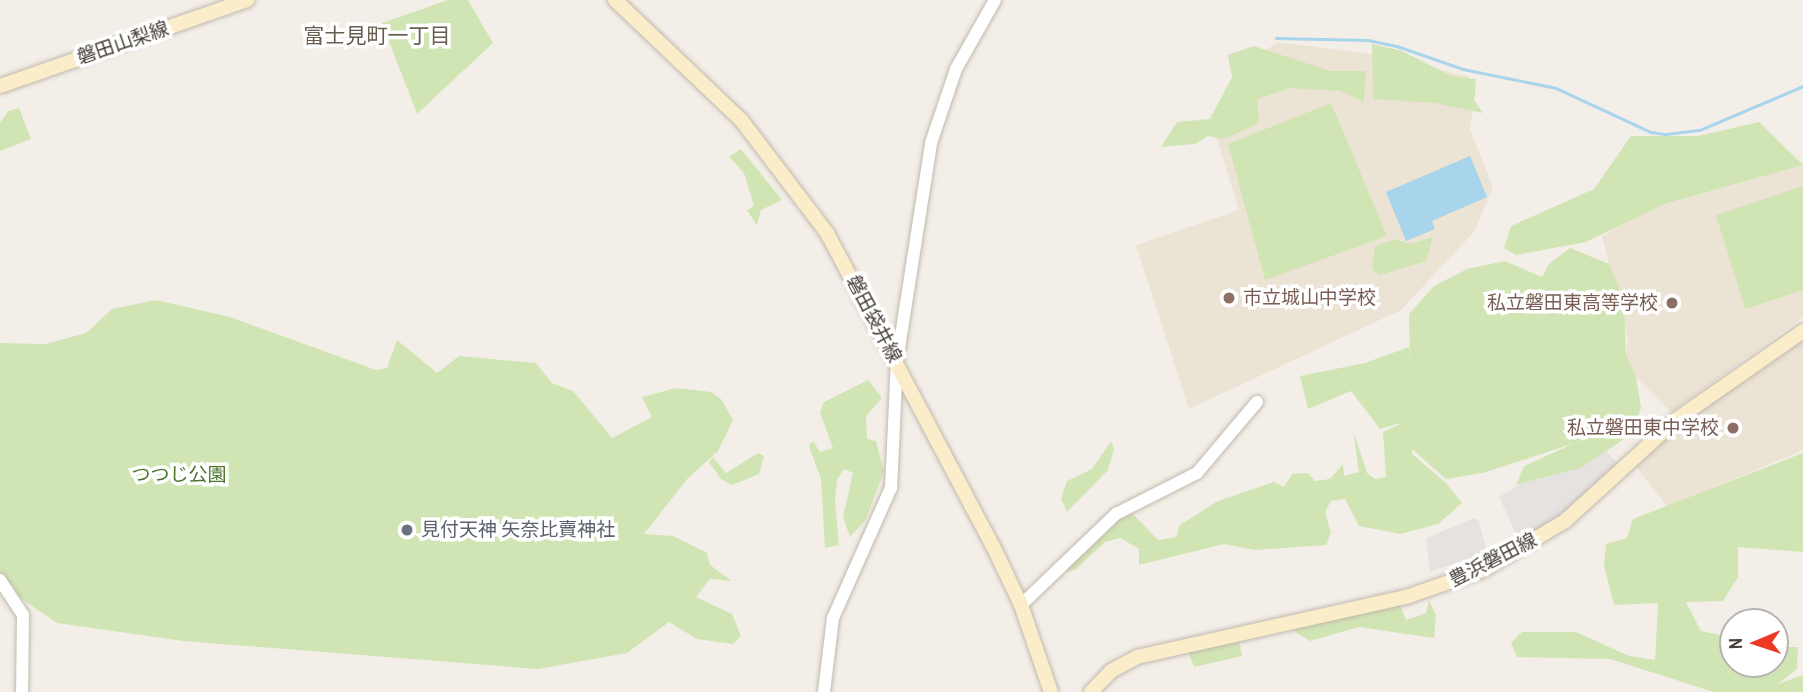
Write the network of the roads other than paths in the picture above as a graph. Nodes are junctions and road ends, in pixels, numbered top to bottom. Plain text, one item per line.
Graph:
1 (247, 0) edge
2 (615, 0) edge
3 (995, 0) edge
4 (0, 86) edge
5 (1803, 331) edge
6 (897, 361) junction
7 (1257, 402) dead end
8 (0, 580) edge
9 (1021, 605) junction
10 (22, 692) edge
11 (824, 692) edge
12 (1051, 692) edge
13 (1091, 692) edge

1 - 4 main road, 磐田山梨線
2 - 6 main road, 磐田袋井線
3 - 6 street
5 - 13 main road, 豊浜磐田線
6 - 9 main road, 磐田袋井線
6 - 11 street
7 - 9 street
8 - 10 street
9 - 12 main road, 磐田袋井線

